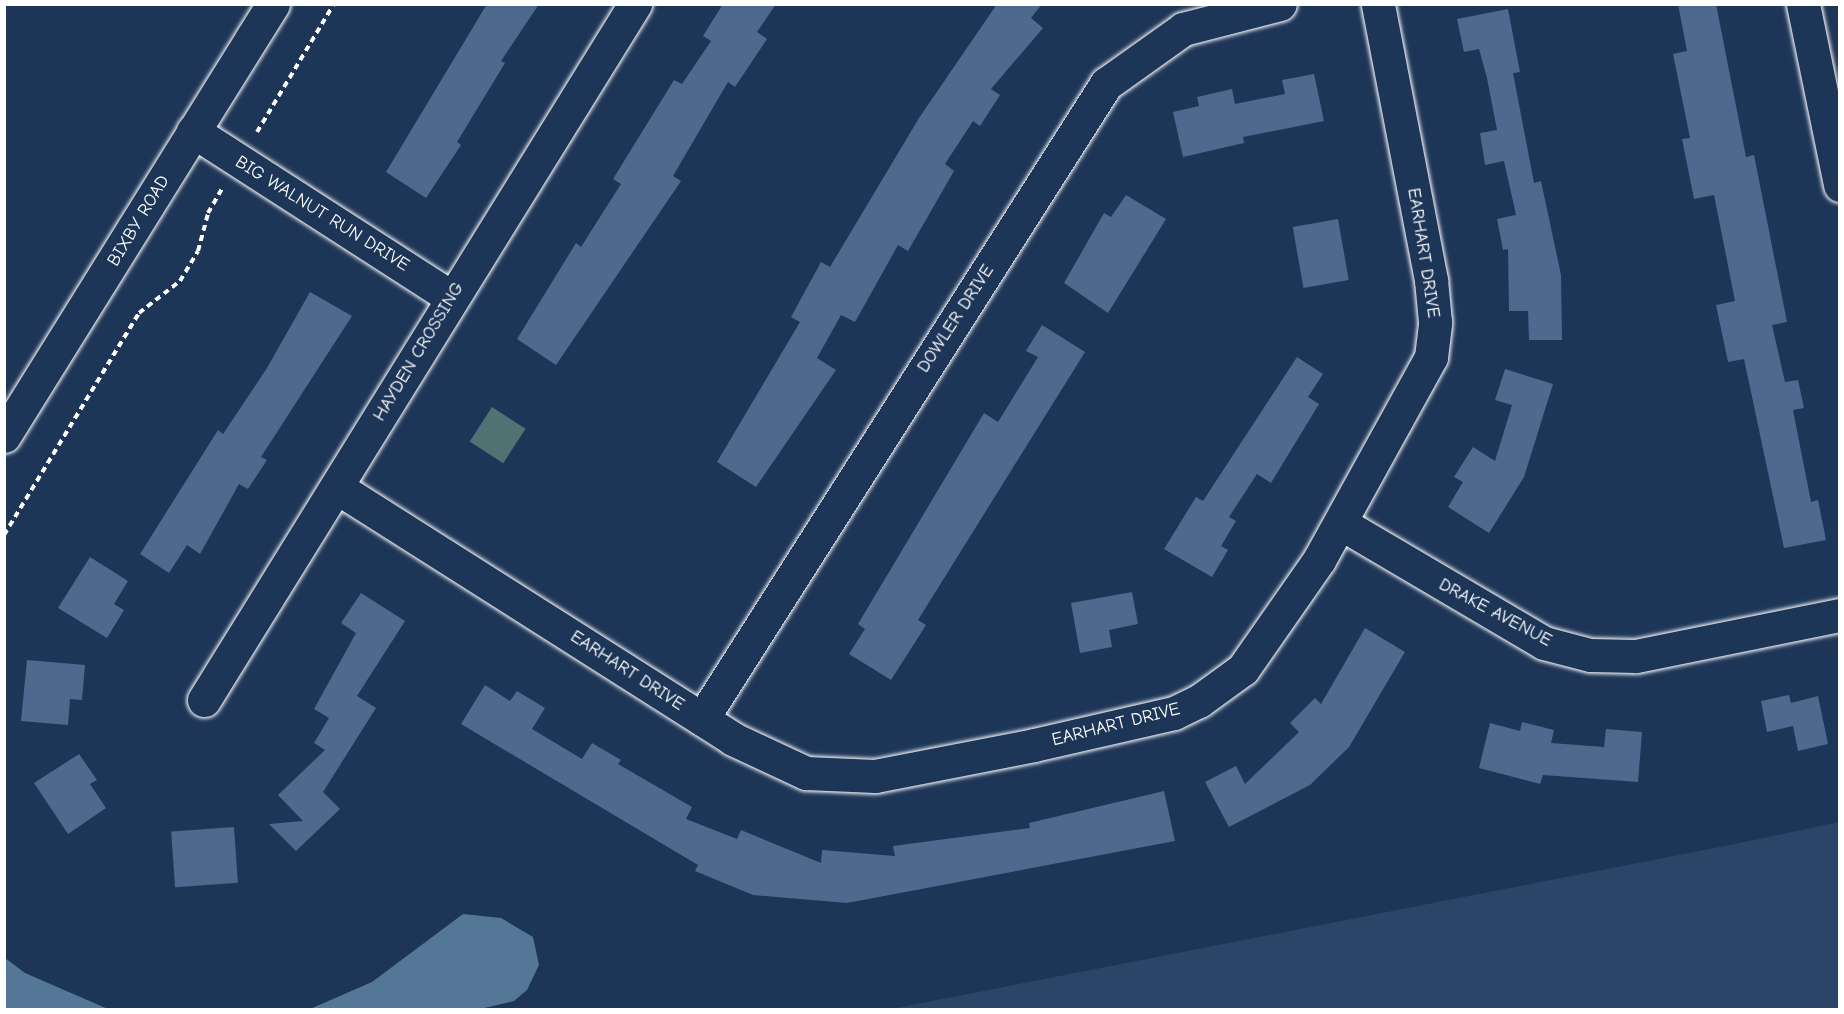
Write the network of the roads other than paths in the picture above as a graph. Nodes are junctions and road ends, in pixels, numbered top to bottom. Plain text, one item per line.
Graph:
1 (273, 4) edge
2 (635, 4) edge
3 (1280, 4) edge
4 (1378, 4) edge
5 (1803, 4) edge
6 (193, 131) junction
7 (1839, 185) edge
8 (451, 297) junction
9 (4, 436) edge
10 (338, 488) junction
11 (1342, 524) junction
12 (1839, 615) edge
13 (204, 700) dead end
14 (702, 719) junction

1 - 6 street, BIXBY ROAD
2 - 8 street, HAYDEN CROSSING
3 - 14 street, DOWLER DRIVE
4 - 11 street, EARHART DRIVE
5 - 7 street
6 - 8 street, BIG WALNUT RUN DRIVE
6 - 9 street, BIXBY ROAD
8 - 10 street, HAYDEN CROSSING
10 - 13 street, HAYDEN CROSSING
10 - 14 street, EARHART DRIVE
11 - 12 street, DRAKE AVENUE
11 - 14 street, EARHART DRIVE

